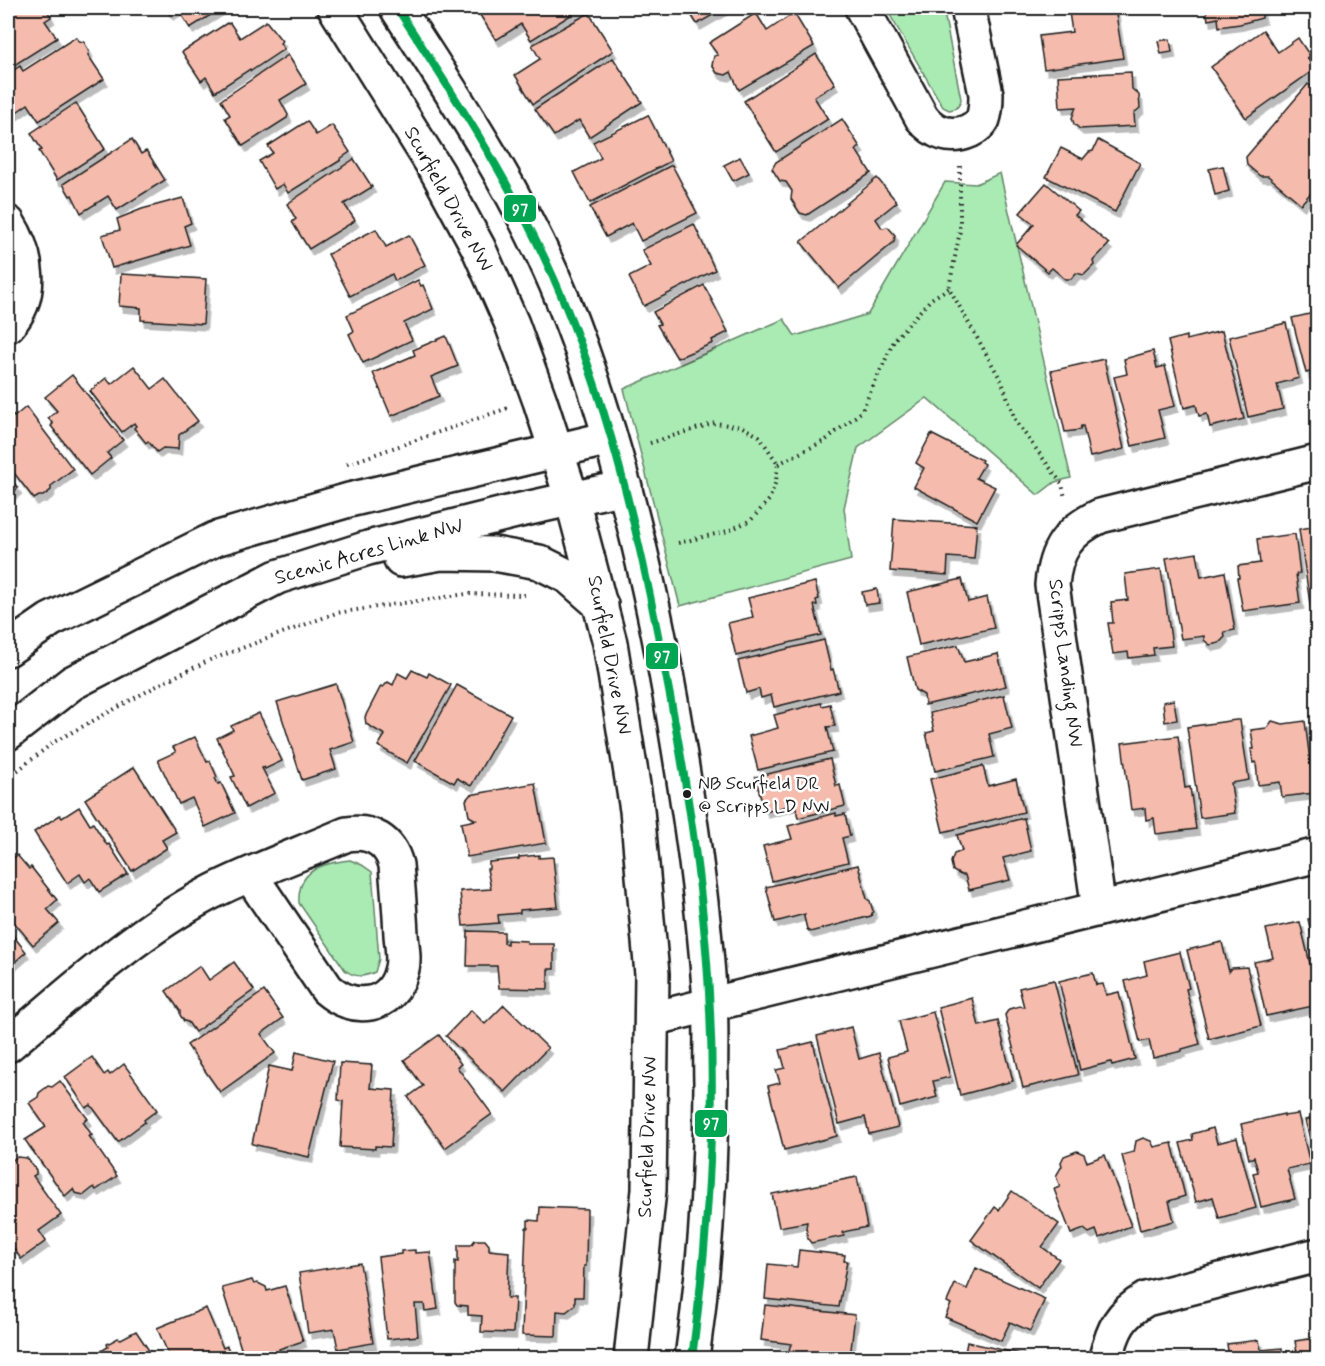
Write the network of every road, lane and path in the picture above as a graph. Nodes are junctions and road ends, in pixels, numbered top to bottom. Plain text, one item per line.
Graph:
1 (335, 8) edge
2 (397, 8) edge
3 (862, 8) edge
4 (968, 8) edge
5 (958, 136) junction
6 (8, 223) edge
7 (949, 288) junction
8 (8, 325) edge
9 (610, 438) junction
10 (650, 443) dead end
11 (557, 451) junction
12 (1317, 462) edge
13 (778, 465) junction
14 (625, 487) junction
15 (572, 499) junction
16 (1073, 532) junction
17 (678, 543) dead end
18 (277, 577) junction
19 (528, 595) dead end
20 (601, 605) junction
21 (8, 649) edge
22 (8, 733) edge
23 (8, 778) edge
24 (1317, 855) edge
25 (250, 875) junction
26 (1099, 909) junction
27 (710, 1006) junction
28 (652, 1019) junction
29 (8, 1045) edge
30 (1317, 1255) edge
31 (631, 1359) edge
32 (692, 1359) edge
33 (1106, 1359) edge

1 - 11 street, Scurfield Drive NW
2 - 9 street
3 - 5 street
4 - 5 street
5 - 7 path
6 - 8 street
7 - 13 path
7 - 16 path
9 - 11 street
9 - 14 street
10 - 13 path
11 - 15 street, Scurfield Drive NW
11 - 21 street
12 - 16 street, Scripps Landing NW
13 - 17 path
14 - 15 street, Scenic Acres Link NW
14 - 27 street
15 - 18 street, Scenic Acres Link NW
15 - 20 street, Scurfield Drive NW
16 - 26 street, Scripps Landing NW
18 - 20 street
18 - 22 street, Scenic Acres Link NW
19 - 23 path
20 - 28 street, Scurfield Drive NW
24 - 26 street
25 - 25 street
25 - 29 street
26 - 27 street
27 - 28 street
27 - 32 street
28 - 31 street, Scurfield Drive NW
30 - 33 street

